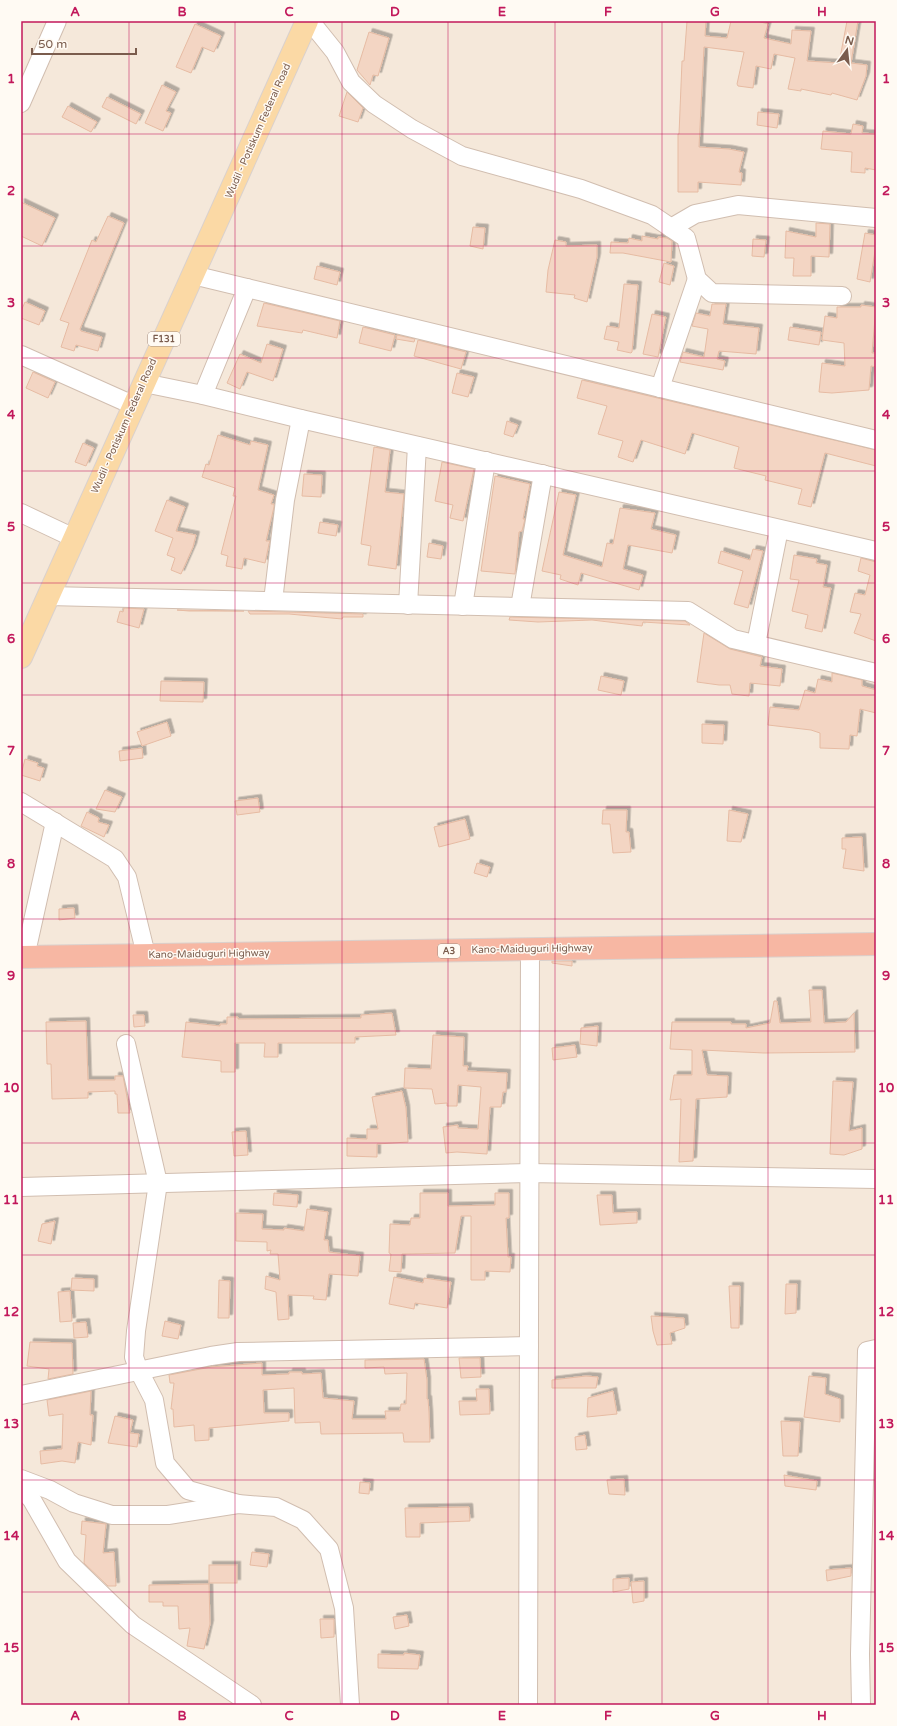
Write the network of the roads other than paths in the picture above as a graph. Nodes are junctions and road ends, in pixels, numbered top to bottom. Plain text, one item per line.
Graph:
1 (57, 21) edge
2 (309, 21) edge
3 (21, 103) edge
4 (876, 218) edge
5 (671, 228) junction
6 (193, 275) junction
7 (697, 279) junction
8 (247, 288) junction
9 (842, 296) dead end
10 (21, 355) edge
11 (144, 384) junction
12 (660, 388) junction
13 (203, 395) junction
14 (134, 406) junction
15 (301, 420) junction
16 (876, 440) edge
17 (417, 446) junction
18 (486, 461) junction
19 (543, 474) junction
20 (21, 513) edge
21 (779, 529) junction
22 (74, 538) junction
23 (876, 551) edge
24 (48, 596) junction
25 (273, 602) junction
26 (408, 605) junction
27 (463, 606) junction
28 (520, 607) junction
29 (756, 644) junction
30 (21, 657) edge
31 (876, 674) edge
32 (21, 802) edge
33 (55, 822) junction
34 (876, 944) edge
35 (530, 949) junction
36 (146, 955) junction
37 (23, 957) edge
38 (126, 1044) dead end
39 (529, 1174) junction
40 (876, 1179) edge
41 (158, 1183) junction
42 (21, 1186) edge
43 (529, 1346) junction
44 (876, 1349) edge
45 (139, 1371) junction
46 (21, 1395) edge
47 (21, 1479) edge
48 (21, 1487) edge
49 (238, 1504) junction
50 (252, 1705) edge
51 (350, 1705) edge
52 (528, 1705) edge
53 (861, 1705) edge

1 - 3 street
2 - 5 street
2 - 6 main road, Wudil - Potiskum Federal Road / F131
4 - 5 street
5 - 7 street
6 - 8 street
6 - 11 main road, Wudil - Potiskum Federal Road / F131
7 - 9 street
7 - 12 street
8 - 12 street
8 - 13 street
10 - 14 street
11 - 13 street
11 - 14 main road, Wudil - Potiskum Federal Road / F131
12 - 16 street
13 - 15 street
14 - 22 main road, Wudil - Potiskum Federal Road / F131
15 - 17 street
15 - 25 street
17 - 18 street
17 - 26 street
18 - 19 street
18 - 27 street
19 - 21 street
19 - 28 street
20 - 22 street
21 - 23 street
21 - 29 street
22 - 24 main road, Wudil - Potiskum Federal Road / F131
24 - 25 street
24 - 30 main road, Wudil - Potiskum Federal Road / F131
25 - 26 street
26 - 27 street
27 - 28 street
28 - 29 street
29 - 31 street
32 - 33 street
33 - 36 street
33 - 37 street
34 - 35 highway, Kano-Maiduguri Highway / A3
35 - 36 highway, Kano-Maiduguri Highway / A3
35 - 39 street
36 - 37 highway, Kano-Maiduguri Highway / A3
38 - 41 street
39 - 40 street
39 - 41 street
39 - 43 street
41 - 42 street
41 - 45 street
43 - 45 street
43 - 52 street
44 - 53 street
45 - 46 street
45 - 49 street
47 - 49 street
48 - 50 street
49 - 51 street

